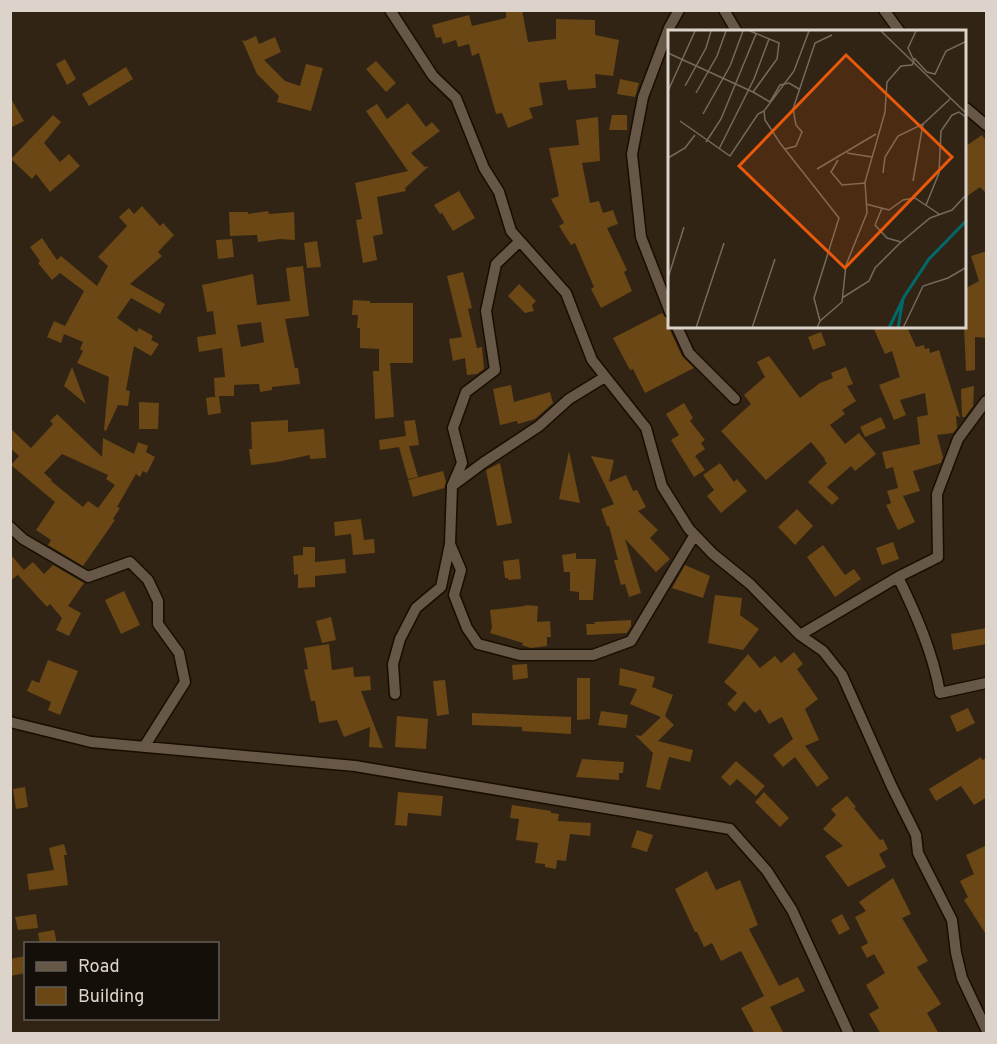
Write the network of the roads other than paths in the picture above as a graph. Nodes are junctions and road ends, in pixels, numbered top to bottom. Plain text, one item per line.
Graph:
1 (390, 10) edge
2 (679, 10) edge
3 (724, 10) edge
4 (884, 10) edge
5 (668, 30) edge
6 (736, 30) edge
7 (899, 30) edge
8 (668, 31) edge
9 (967, 109) edge
10 (987, 124) edge
11 (519, 242) junction
12 (668, 307) edge
13 (677, 328) edge
14 (604, 377) junction
15 (735, 399) dead end
16 (987, 401) edge
17 (452, 486) junction
18 (10, 527) edge
19 (694, 536) junction
20 (450, 544) junction
21 (898, 577) junction
22 (800, 635) junction
23 (987, 683) edge
24 (395, 694) dead end
25 (10, 722) edge
26 (144, 747) junction
27 (987, 1029) edge
28 (849, 1034) edge

1 - 11 street
2 - 5 street
3 - 6 street
4 - 7 street
8 - 12 street
9 - 10 street
11 - 14 street
11 - 17 street
13 - 15 street
14 - 17 street
14 - 19 street
16 - 21 street
17 - 20 street
18 - 26 street
19 - 20 street
19 - 22 street
20 - 24 street
21 - 22 street
21 - 23 street
22 - 27 street
25 - 26 street
26 - 28 street

